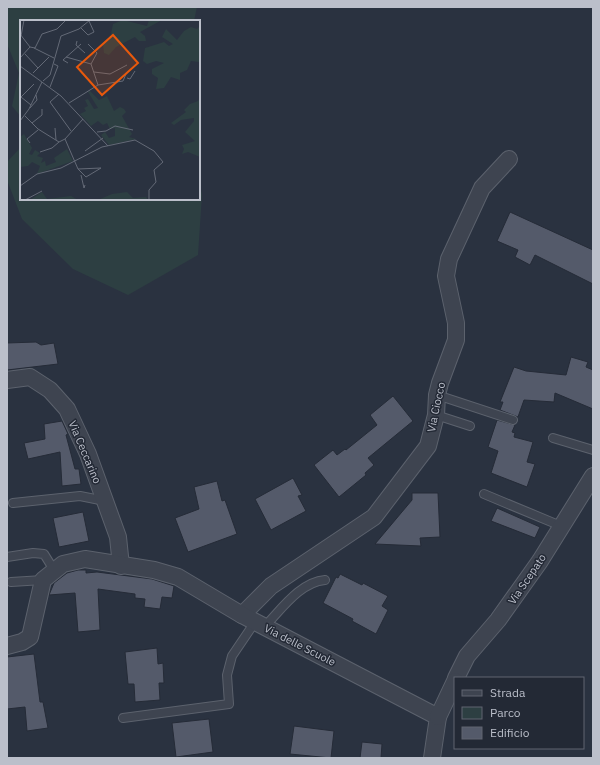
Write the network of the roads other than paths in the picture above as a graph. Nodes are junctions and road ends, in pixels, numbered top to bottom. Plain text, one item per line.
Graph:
1 (509, 159) dead end
2 (7, 380) edge
3 (437, 395) junction
4 (436, 415) junction
5 (513, 420) dead end
6 (470, 426) dead end
7 (553, 438) dead end
8 (593, 450) edge
9 (593, 476) edge
10 (484, 494) dead end
11 (105, 501) junction
12 (13, 503) dead end
13 (561, 526) junction
14 (7, 557) edge
15 (121, 566) junction
16 (48, 575) junction
17 (325, 580) dead end
18 (11, 582) dead end
19 (254, 621) junction
20 (7, 646) edge
21 (456, 677) edge
22 (454, 683) edge
23 (438, 717) junction
24 (123, 718) dead end
25 (432, 758) edge

1 - 3 street, Via Ciocco
2 - 11 street, Via Ceccarino
3 - 4 street, Via Ciocco
3 - 5 lane
4 - 6 lane
4 - 19 street, Via Ciocco
7 - 8 lane
9 - 13 street, Via Scepato
10 - 13 lane
11 - 12 lane
11 - 15 street, Via Ceccarino
13 - 21 street, Via Scepato
14 - 16 lane
15 - 16 street, Via delle Scuole
15 - 19 street, Via delle Scuole
16 - 18 lane
16 - 20 street
17 - 19 lane
19 - 23 street, Via delle Scuole
19 - 24 lane
22 - 23 street
23 - 25 street

